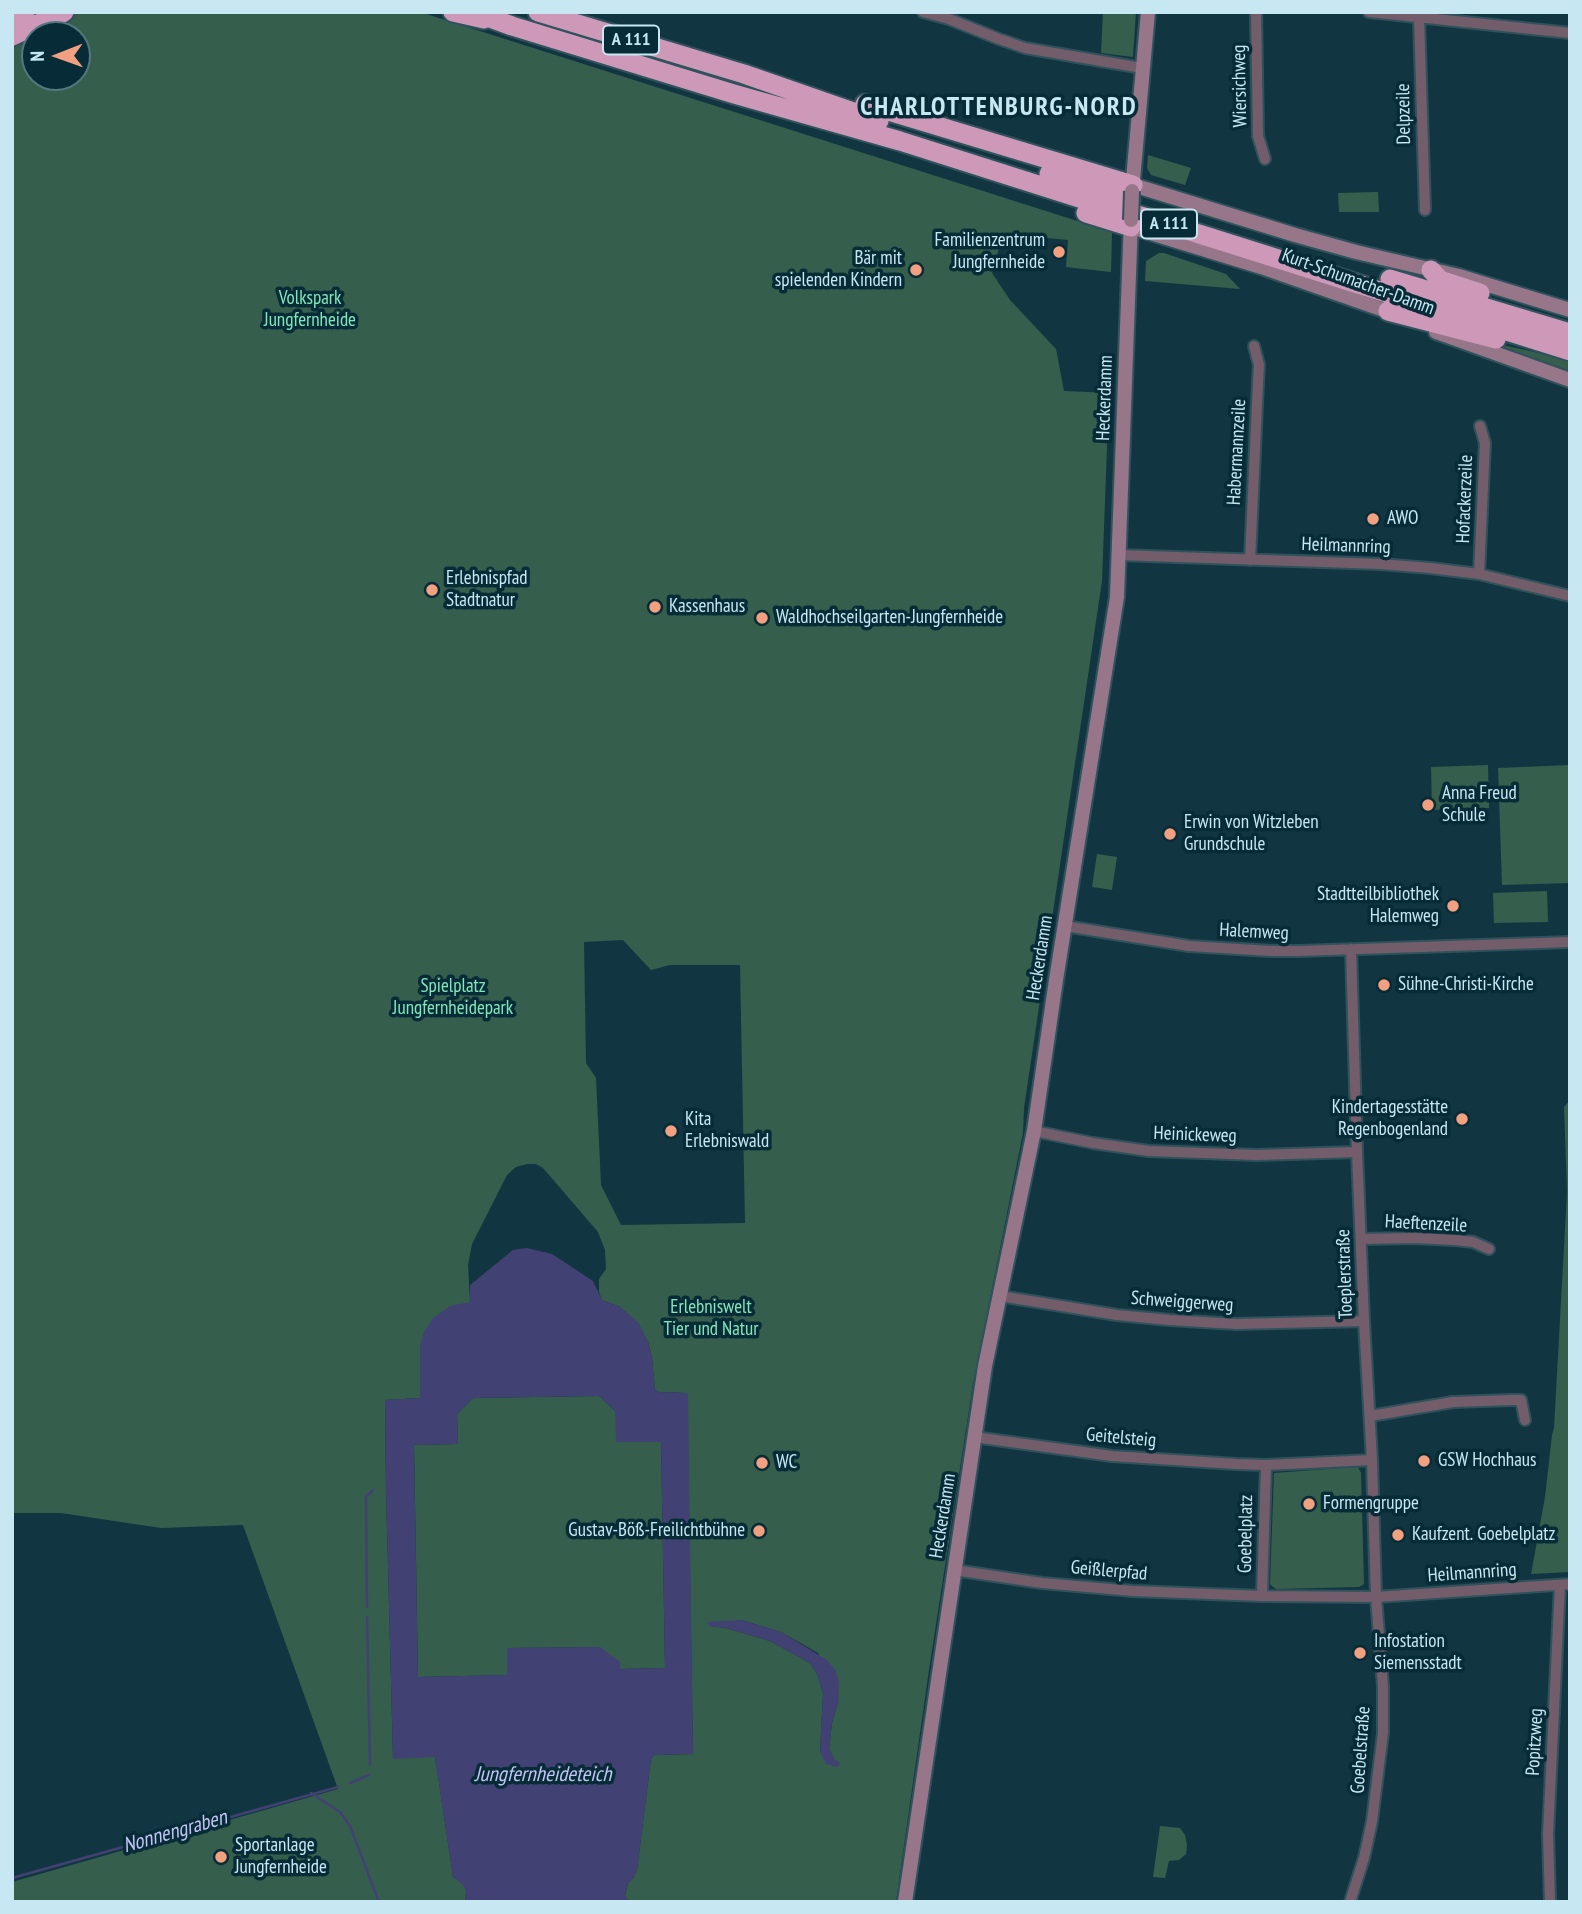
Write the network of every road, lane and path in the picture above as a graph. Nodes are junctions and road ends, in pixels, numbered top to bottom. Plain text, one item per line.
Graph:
1 (25, 12) edge
2 (64, 12) edge
3 (453, 12) edge
4 (474, 12) edge
5 (538, 12) edge
6 (923, 12) edge
7 (1148, 12) edge
8 (1256, 12) edge
9 (1369, 12) edge
10 (562, 16) edge
11 (1419, 18) junction
12 (12, 19) edge
13 (512, 26) junction
14 (1570, 33) edge
15 (12, 36) edge
16 (1142, 68) junction
17 (813, 100) junction
18 (785, 108) junction
19 (1265, 159) dead end
20 (1132, 188) junction
21 (1425, 210) dead end
22 (1131, 224) junction
23 (1431, 270) junction
24 (1570, 310) edge
25 (1388, 311) junction
26 (1545, 325) junction
27 (1570, 333) edge
28 (1254, 346) dead end
29 (1560, 349) edge
30 (1570, 380) edge
31 (1480, 426) dead end
32 (1119, 555) junction
33 (1250, 560) junction
34 (1479, 574) junction
35 (1570, 596) edge
36 (1065, 926) junction
37 (1570, 942) edge
38 (1351, 949) junction
39 (1034, 1130) junction
40 (1357, 1152) junction
41 (1361, 1239) junction
42 (1489, 1249) dead end
43 (1000, 1296) junction
44 (1364, 1321) junction
45 (1370, 1416) junction
46 (1525, 1420) dead end
47 (974, 1437) junction
48 (1372, 1460) junction
49 (1266, 1465) junction
50 (954, 1570) junction
51 (1565, 1584) edge
52 (1262, 1596) junction
53 (1376, 1597) junction
54 (905, 1902) edge
55 (1350, 1902) edge
56 (1550, 1902) edge

1 - 12 highway
2 - 15 highway
3 - 13 highway
4 - 13 highway, A 111
5 - 10 highway, A 111
6 - 16 street
7 - 16 street, Heckerdamm
8 - 19 street, Wiersichweg
9 - 11 street
10 - 17 highway, A 111
11 - 14 street
11 - 21 street, Delpzeile
13 - 18 highway, A 111
16 - 20 street, Heckerdamm
17 - 20 highway
17 - 26 highway, A 111
18 - 22 highway
18 - 29 highway, A 111
20 - 22 street, Heckerdamm, bridge
20 - 23 street, Kurt-Schumacher-Damm
22 - 25 street, Kurt-Schumacher-Damm
22 - 32 street, Heckerdamm
23 - 24 street, Kurt-Schumacher-Damm
23 - 26 highway
25 - 29 highway
25 - 30 street, Kurt-Schumacher-Damm
26 - 27 highway, A 111
28 - 33 street, Habermannzeile
31 - 34 street, Hofackerzeile
32 - 33 street, Heilmannring
32 - 36 street, Heckerdamm
33 - 34 street, Heilmannring
34 - 35 street, Heilmannring
36 - 38 street, Halemweg
36 - 39 street, Heckerdamm
37 - 38 street, Halemweg
38 - 40 street, Toeplerstraße
39 - 40 street, Heinickeweg
39 - 43 street, Heckerdamm
40 - 41 street, Toeplerstraße
41 - 42 street, Haeftenzeile
41 - 44 street, Toeplerstraße
43 - 44 street, Schweiggerweg
43 - 47 street, Heckerdamm
44 - 45 street, Toeplerstraße
45 - 46 street
45 - 48 street, Toeplerstraße
47 - 49 street, Geitelsteig
47 - 50 street, Heckerdamm
48 - 49 street
48 - 53 street, Toeplerstraße
49 - 52 street, Goebelplatz
50 - 52 street, Geißlerpfad
50 - 54 street, Heckerdamm
51 - 53 street, Heilmannring
51 - 56 street, Popitzweg
52 - 53 street, Goebelplatz
53 - 55 street, Goebelstraße

